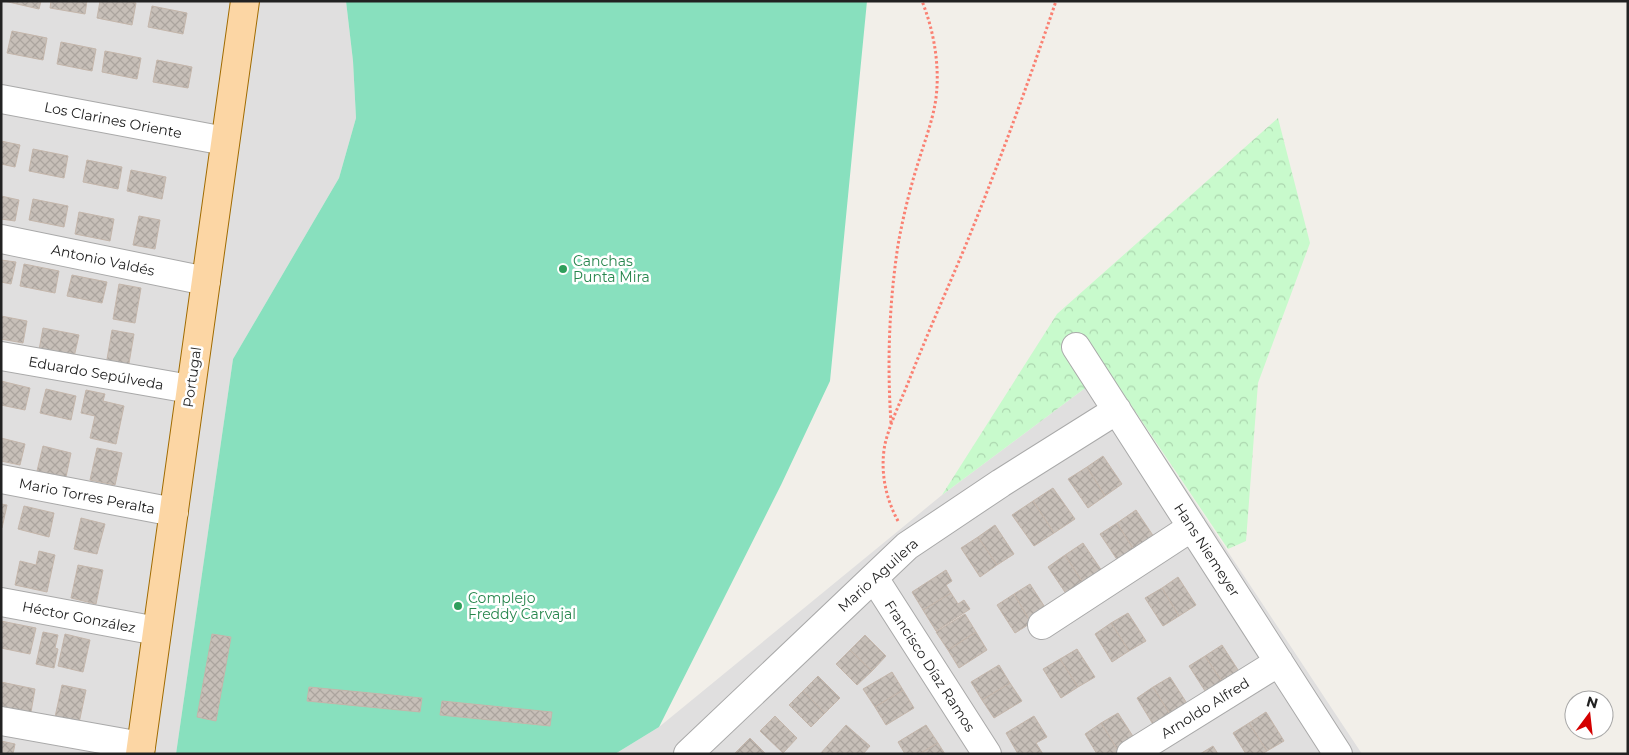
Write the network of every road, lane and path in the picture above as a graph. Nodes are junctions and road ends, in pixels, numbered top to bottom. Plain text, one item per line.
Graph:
1 (245, 1) edge
2 (922, 1) edge
3 (1056, 1) edge
4 (1, 99) edge
5 (225, 140) junction
6 (1, 239) edge
7 (206, 281) junction
8 (1076, 347) dead end
9 (1, 356) edge
10 (190, 389) junction
11 (1117, 410) junction
12 (891, 426) junction
13 (1, 479) edge
14 (174, 512) junction
15 (1192, 527) junction
16 (907, 546) junction
17 (874, 578) junction
18 (1, 602) edge
19 (1042, 626) dead end
20 (157, 631) junction
21 (1279, 662) junction
22 (1, 721) edge
23 (141, 750) edge
24 (688, 754) edge
25 (986, 754) edge
26 (1131, 754) edge
27 (1338, 754) edge

1 - 5 main road, Portugal
2 - 12 path
3 - 12 path
4 - 5 street, Los Clarines Oriente
5 - 7 main road, Portugal
6 - 7 street, Antonio Valdés
7 - 10 main road, Portugal
8 - 11 street, Hans Niemeyer
9 - 10 street, Eduardo Sepúlveda
10 - 14 main road, Portugal
11 - 15 street, Hans Niemeyer
11 - 16 street, Mario Aguilera
12 - 16 path
13 - 14 street, Mario Torres Peralta
14 - 20 main road, Portugal
15 - 19 street
15 - 21 street, Hans Niemeyer
16 - 17 street, Mario Aguilera
17 - 24 street, Mario Aguilera
17 - 25 street, Francisco Díaz Ramos
18 - 20 street, Héctor González
20 - 23 main road, Portugal
21 - 26 street, Arnoldo Alfred
21 - 27 street, Hans Niemeyer
22 - 23 street

